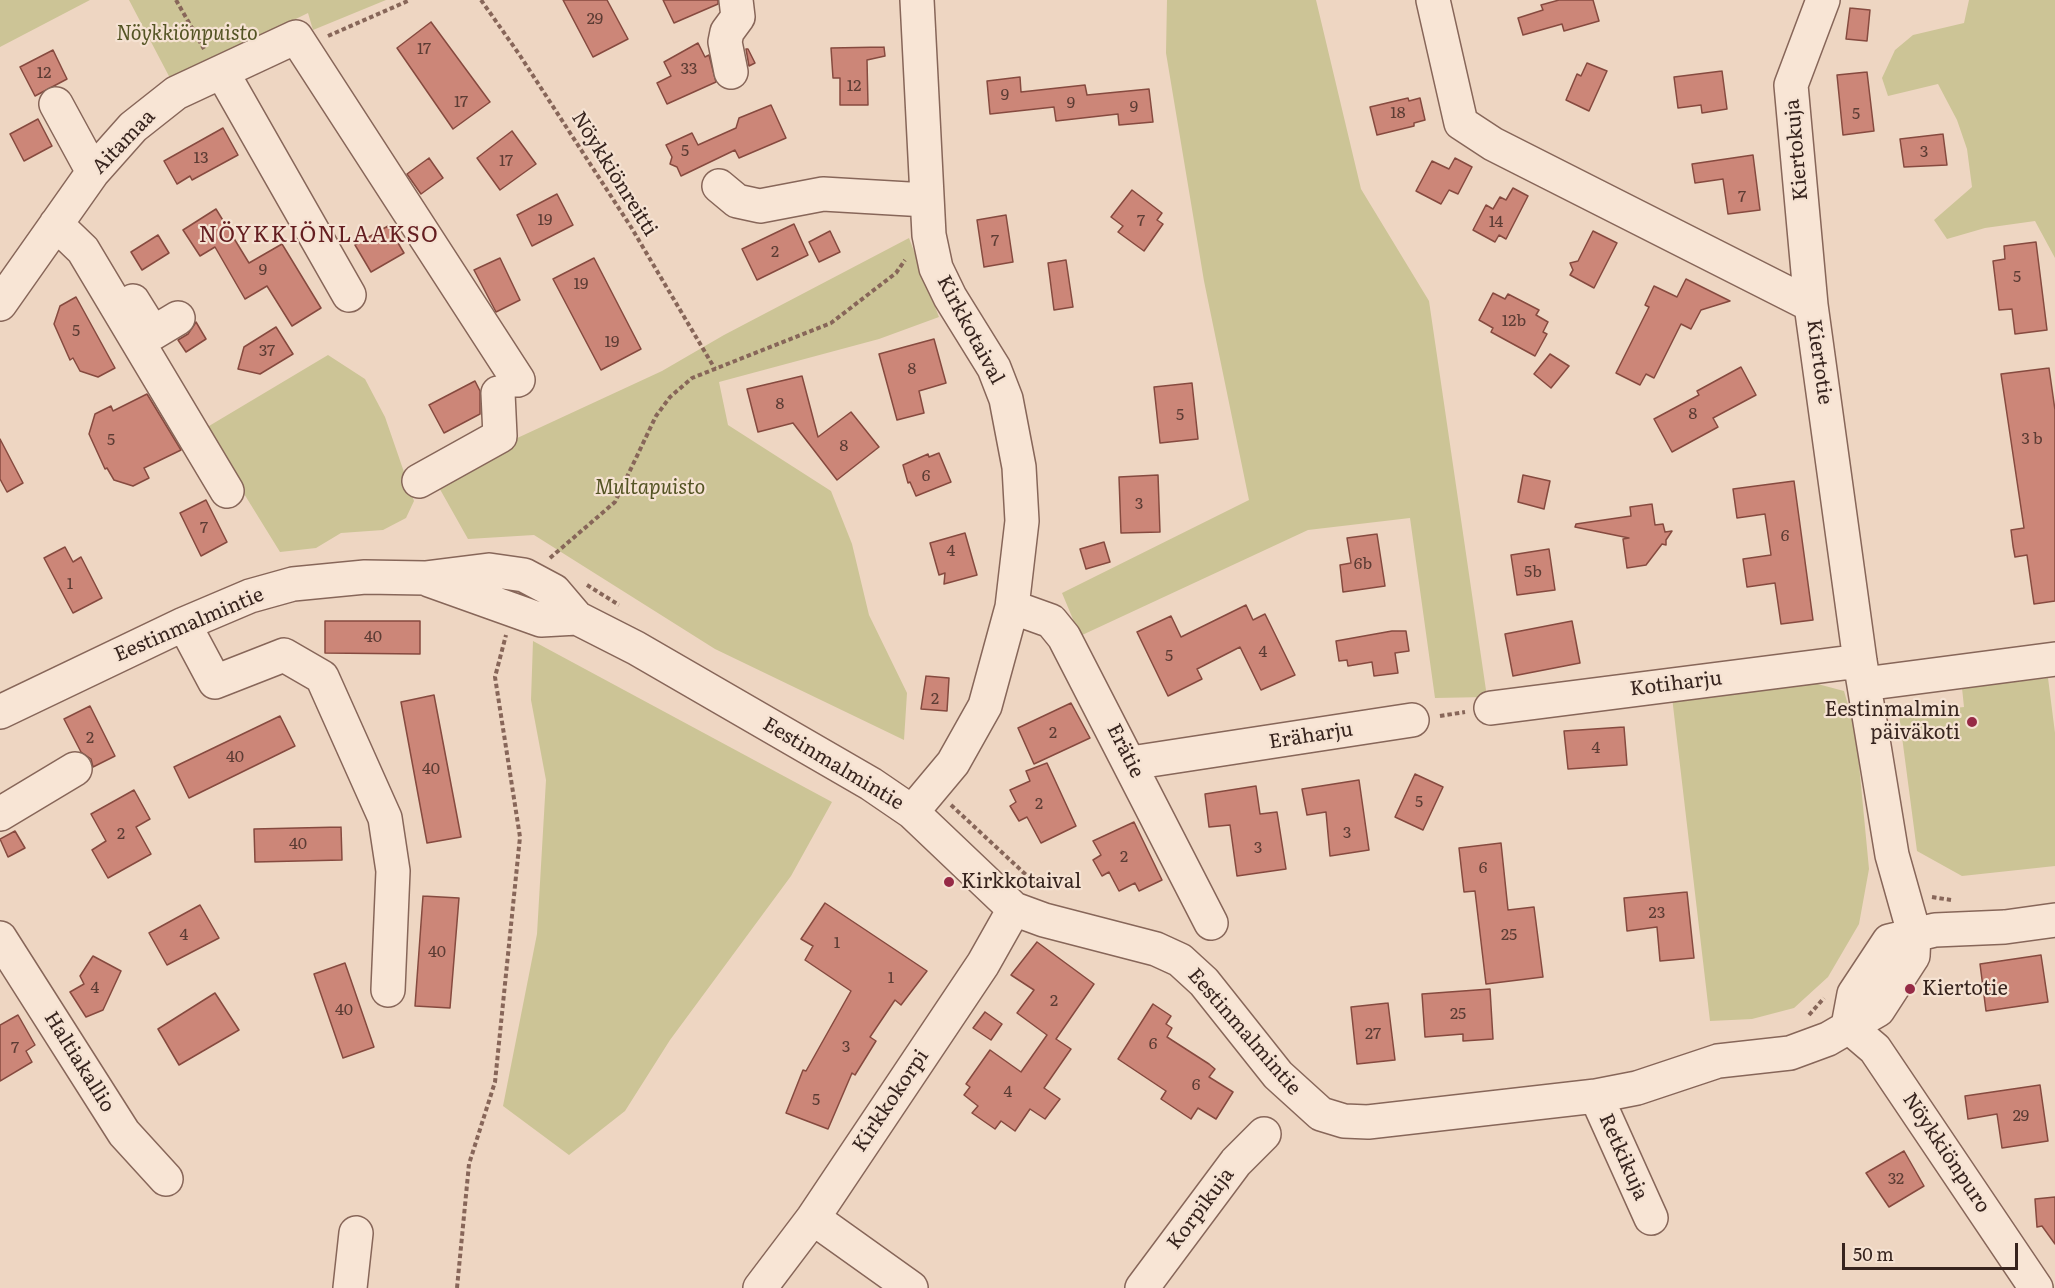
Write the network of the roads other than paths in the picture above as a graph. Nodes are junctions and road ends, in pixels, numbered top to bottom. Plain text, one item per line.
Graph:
1 (736, 0) edge
2 (917, 0) edge
3 (1433, 0) edge
4 (1823, 0) edge
5 (731, 72) dead end
6 (219, 74) junction
7 (56, 104) dead end
8 (93, 172) junction
9 (719, 186) dead end
10 (926, 200) junction
11 (60, 218) junction
12 (349, 296) dead end
13 (0, 304) edge
14 (1811, 305) junction
15 (178, 318) dead end
16 (419, 481) dead end
17 (227, 491) dead end
18 (1012, 607) junction
19 (184, 624) junction
20 (2055, 659) edge
21 (1862, 672) junction
22 (1491, 708) road end
23 (0, 712) edge
24 (1412, 720) road end
25 (1131, 763) junction
26 (75, 769) dead end
27 (912, 812) junction
28 (0, 814) edge
29 (1014, 909) junction
30 (1921, 916) junction
31 (2055, 920) edge
32 (1211, 923) dead end
33 (0, 938) edge
34 (388, 990) dead end
35 (1848, 1026) junction
36 (1596, 1096) junction
37 (1264, 1134) dead end
38 (166, 1179) dead end
39 (813, 1218) junction
40 (1651, 1218) dead end
41 (356, 1233) dead end
42 (350, 1288) edge
43 (760, 1288) edge
44 (911, 1288) edge
45 (1142, 1288) edge
46 (2036, 1288) edge

1 - 5 street
2 - 10 street, Kirkkotaival
3 - 14 street, Kiertotie
4 - 14 street, Kiertokuja
6 - 8 street, Aitamaa
6 - 12 street
6 - 16 street, Aitamaa
7 - 8 street
8 - 11 street, Aitamaa
9 - 10 street
10 - 18 street, Kirkkotaival
11 - 13 street, Aitamaa
11 - 15 street
11 - 17 street
14 - 21 street, Kiertotie
18 - 25 street, Erätie
18 - 27 street, Kirkkotaival
19 - 23 street, Eestinmalmintie
19 - 27 street, Eestinmalmintie
19 - 34 street
20 - 21 street, Kotiharju
21 - 22 street, Kotiharju
21 - 30 street, Kiertotie
24 - 25 street, Eräharju
25 - 32 street, Erätie
26 - 28 street
27 - 29 street, Eestinmalmintie
29 - 36 street, Eestinmalmintie
29 - 39 street, Kirkkokorpi
30 - 31 street
30 - 35 street, Eestinmalmintie
33 - 38 street, Haltiakallio
35 - 36 street, Eestinmalmintie
35 - 46 street, Nöykkiönpuro
36 - 40 street, Retkikuja
37 - 45 street, Korpikuja
39 - 43 street, Kirkkokorpi
39 - 44 street
41 - 42 street

